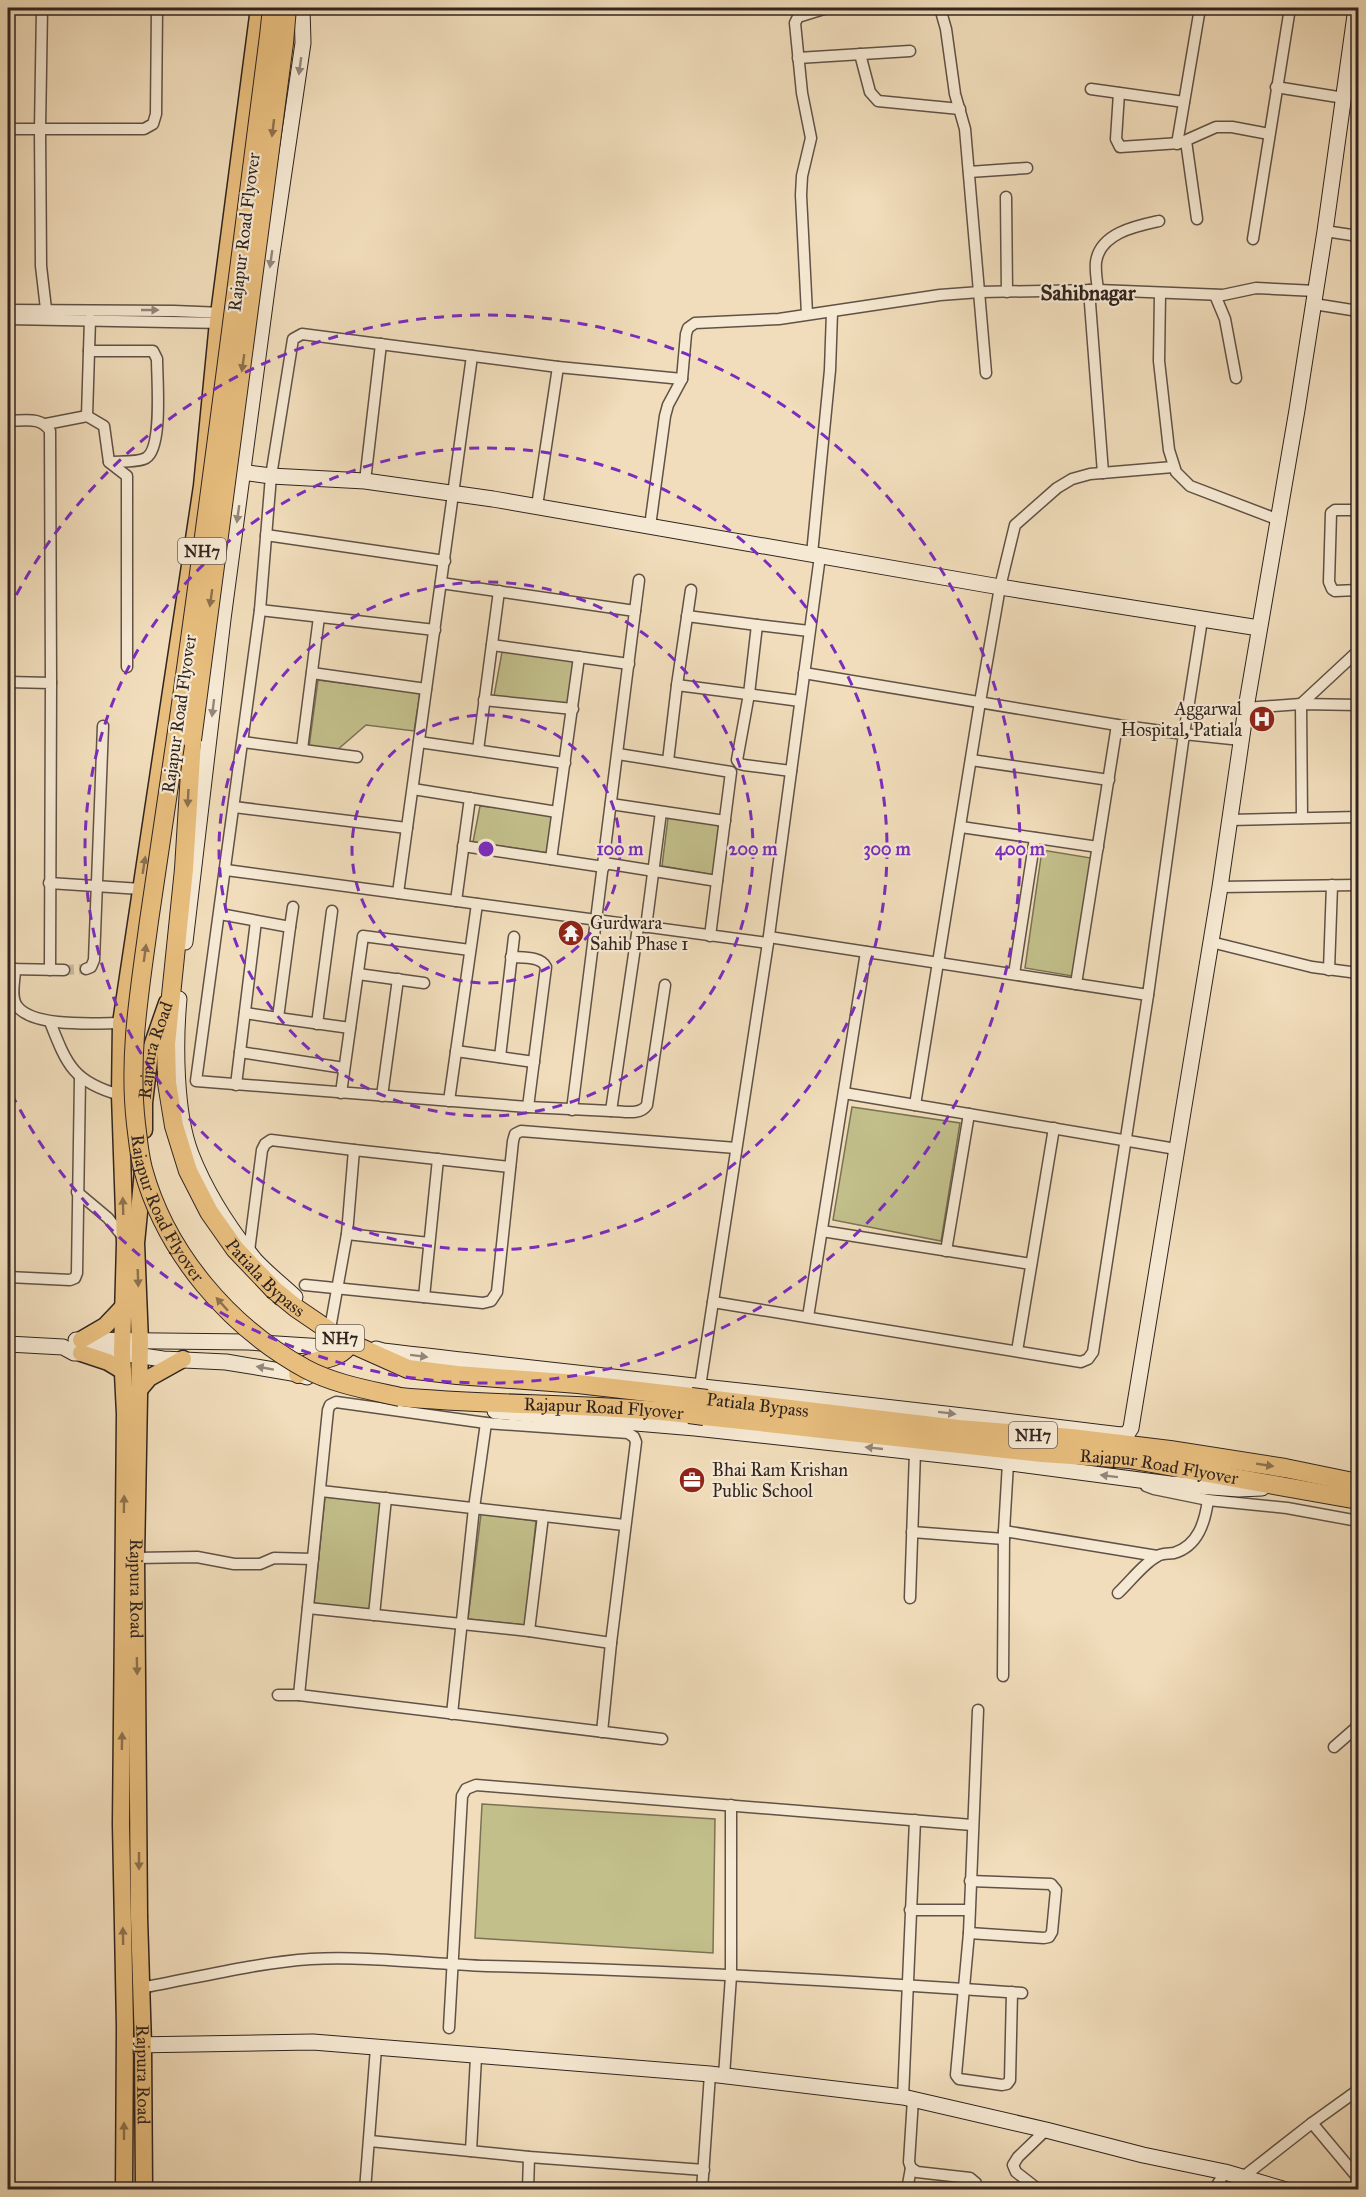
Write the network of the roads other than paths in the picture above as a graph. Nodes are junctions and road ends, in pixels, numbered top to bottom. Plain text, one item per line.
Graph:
1 (42, 8) edge
2 (157, 8) edge
3 (259, 8) edge
4 (272, 8) edge
5 (287, 8) edge
6 (302, 8) edge
7 (827, 8) edge
8 (940, 8) edge
9 (1200, 8) edge
10 (1290, 8) edge
11 (1356, 8) edge
12 (910, 51) dead end
13 (860, 54) junction
14 (798, 58) junction
15 (1276, 87) junction
16 (1091, 88) dead end
17 (1119, 93) junction
18 (1344, 98) junction
19 (1184, 102) junction
20 (960, 109) junction
21 (8, 129) edge
22 (40, 129) junction
23 (1269, 134) junction
24 (1181, 142) junction
25 (1027, 168) dead end
26 (969, 172) junction
27 (1006, 197) dead end
28 (1197, 219) dead end
29 (1159, 221) dead end
30 (1325, 231) junction
31 (1359, 236) edge
32 (1253, 239) dead end
33 (1094, 290) junction
34 (980, 292) junction
35 (1007, 292) junction
36 (1160, 293) junction
37 (1215, 295) junction
38 (1315, 298) junction
39 (46, 309) junction
40 (8, 310) edge
41 (1359, 311) edge
42 (832, 312) junction
43 (807, 314) junction
44 (222, 318) junction
45 (8, 319) edge
46 (90, 319) junction
47 (263, 320) junction
48 (381, 344) junction
49 (89, 351) junction
50 (472, 356) junction
51 (558, 367) junction
52 (986, 373) dead end
53 (1236, 378) dead end
54 (682, 379) junction
55 (87, 416) junction
56 (8, 421) edge
57 (46, 424) junction
58 (109, 462) junction
59 (1173, 467) junction
60 (204, 468) junction
61 (243, 472) junction
62 (1103, 473) junction
63 (271, 476) junction
64 (364, 481) junction
65 (454, 494) junction
66 (537, 507) junction
67 (1359, 510) edge
68 (1279, 520) junction
69 (650, 526) junction
70 (266, 535) junction
71 (816, 555) junction
72 (444, 561) junction
73 (639, 580) dead end
74 (441, 583) junction
75 (1000, 587) junction
76 (691, 590) dead end
77 (1359, 590) edge
78 (499, 591) junction
79 (260, 610) junction
80 (635, 610) junction
81 (687, 616) junction
82 (319, 617) junction
83 (1202, 620) junction
84 (757, 625) junction
85 (1259, 628) junction
86 (435, 630) junction
87 (809, 631) junction
88 (492, 645) junction
89 (1359, 651) edge
90 (579, 657) junction
91 (629, 664) junction
92 (128, 666) dead end
93 (312, 673) junction
94 (804, 673) junction
95 (8, 682) edge
96 (51, 683) junction
97 (677, 685) junction
98 (426, 689) junction
99 (749, 694) junction
100 (484, 700) junction
101 (800, 700) junction
102 (980, 702) junction
103 (1300, 704) junction
104 (1359, 705) edge
105 (1246, 708) junction
106 (573, 709) junction
107 (1118, 725) junction
108 (103, 726) dead end
109 (1184, 734) junction
110 (192, 740) joint
111 (1241, 740) junction
112 (243, 742) junction
113 (419, 742) junction
114 (302, 749) junction
115 (478, 750) junction
116 (618, 754) junction
117 (357, 757) dead end
118 (971, 760) junction
119 (668, 761) junction
120 (565, 763) junction
121 (791, 771) junction
122 (1109, 780) junction
123 (413, 789) junction
124 (470, 798) junction
125 (611, 804) junction
126 (234, 807) junction
127 (557, 812) junction
128 (661, 812) junction
129 (1359, 817) edge
130 (1302, 818) junction
131 (1230, 820) junction
132 (725, 821) junction
133 (961, 827) junction
134 (407, 828) junction
135 (1035, 838) junction
136 (463, 846) junction
137 (1098, 848) junction
138 (550, 859) junction
139 (604, 865) junction
140 (226, 870) junction
141 (653, 871) junction
142 (717, 881) junction
143 (49, 883) junction
144 (97, 885) junction
145 (1332, 885) junction
146 (1359, 885) edge
147 (1220, 887) junction
148 (141, 889) junction
149 (398, 893) junction
150 (456, 902) junction
151 (477, 904) junction
152 (293, 907) dead end
153 (332, 911) dead end
154 (220, 914) junction
155 (256, 921) junction
156 (597, 921) junction
157 (290, 927) junction
158 (642, 927) junction
159 (710, 936) junction
160 (514, 937) dead end
161 (768, 940) junction
162 (1211, 942) junction
163 (470, 950) junction
164 (866, 952) junction
165 (511, 957) junction
166 (939, 963) junction
167 (11, 969) edge
168 (86, 969) dead end
169 (50, 970) junction
170 (64, 970) tunnel mouth
171 (1329, 970) junction
172 (1359, 973) edge
173 (358, 974) junction
174 (1014, 974) junction
175 (398, 980) junction
176 (424, 983) dead end
177 (1076, 984) junction
178 (665, 985) dead end
179 (171, 993) junction
180 (1148, 995) junction
181 (245, 1013) junction
182 (278, 1018) junction
183 (50, 1022) junction
184 (121, 1023) junction
185 (317, 1024) junction
186 (350, 1028) junction
187 (166, 1044) joint
188 (456, 1051) junction
189 (240, 1052) junction
190 (500, 1057) junction
191 (534, 1062) junction
192 (344, 1068) junction
193 (80, 1078) junction
194 (179, 1082) junction
195 (196, 1082) junction
196 (236, 1085) junction
197 (340, 1093) junction
198 (844, 1093) junction
199 (120, 1095) junction
200 (382, 1096) junction
201 (449, 1101) junction
202 (915, 1105) junction
203 (528, 1107) junction
204 (572, 1110) junction
205 (611, 1111) junction
206 (969, 1114) junction
207 (1054, 1128) junction
208 (1125, 1140) junction
209 (736, 1148) junction
210 (1176, 1149) junction
211 (354, 1150) junction
212 (438, 1159) junction
213 (510, 1167) junction
214 (77, 1192) junction
215 (822, 1231) junction
216 (347, 1234) junction
217 (124, 1238) junction
218 (429, 1243) junction
219 (249, 1251) junction
220 (946, 1251) junction
221 (1031, 1264) junction
222 (8, 1277) edge
223 (305, 1285) dead end
224 (339, 1287) junction
225 (424, 1297) junction
226 (713, 1302) junction
227 (123, 1307) junction
228 (808, 1317) junction
229 (331, 1323) junction
230 (346, 1341) junction
231 (8, 1344) edge
232 (81, 1346) junction
233 (131, 1348) junction
234 (1017, 1351) junction
235 (183, 1359) junction
236 (123, 1371) junction
237 (298, 1374) junction
238 (138, 1391) junction
239 (698, 1407) junction
240 (486, 1423) junction
241 (915, 1452) junction
242 (1008, 1463) junction
243 (1137, 1479) junction
244 (1359, 1483) edge
245 (1293, 1488) junction
246 (321, 1491) junction
247 (386, 1498) junction
248 (1209, 1500) junction
249 (1359, 1500) edge
250 (474, 1508) junction
251 (543, 1516) junction
252 (1359, 1521) edge
253 (624, 1525) junction
254 (912, 1532) junction
255 (1004, 1535) junction
256 (1157, 1556) junction
257 (136, 1558) junction
258 (313, 1559) junction
259 (1118, 1593) dead end
260 (910, 1598) dead end
261 (308, 1608) junction
262 (374, 1615) junction
263 (461, 1623) junction
264 (529, 1631) junction
265 (610, 1643) junction
266 (1003, 1676) dead end
267 (278, 1695) dead end
268 (299, 1695) junction
269 (978, 1710) dead end
270 (452, 1714) junction
271 (1359, 1726) edge
272 (602, 1732) junction
273 (662, 1739) dead end
274 (1334, 1747) dead end
275 (731, 1805) junction
276 (915, 1820) junction
277 (972, 1825) junction
278 (970, 1881) junction
279 (910, 1910) junction
280 (969, 1910) junction
281 (969, 1933) junction
282 (454, 1965) junction
283 (731, 1976) junction
284 (907, 1985) junction
285 (141, 1988) junction
286 (964, 1988) junction
287 (449, 2028) dead end
288 (124, 2045) junction
289 (143, 2045) junction
290 (376, 2048) junction
291 (476, 2057) junction
292 (717, 2075) junction
293 (1359, 2090) edge
294 (908, 2098) junction
295 (1312, 2123) junction
296 (1046, 2130) junction
297 (370, 2141) junction
298 (471, 2151) junction
299 (529, 2157) junction
300 (911, 2168) junction
301 (704, 2170) junction
302 (1225, 2172) junction
303 (1243, 2177) junction
304 (1359, 2178) edge
305 (124, 2190) edge
306 (144, 2190) edge
307 (365, 2190) edge
308 (528, 2190) edge
309 (702, 2190) edge
310 (907, 2190) edge
311 (976, 2190) edge
312 (1039, 2190) edge
313 (1214, 2190) edge
314 (1286, 2190) edge

1 - 22 street
2 - 22 street
3 - 44 main road, Rajpura Road
239 -> 4 highway, Rajapur Road Flyover / NH7, bridge
5 -> 110 highway, Rajapur Road Flyover / NH7, bridge
6 -> 47 street
7 - 14 street
8 - 20 street
9 - 19 street
10 - 15 street
11 - 18 street
12 - 13 street
13 - 14 street
13 - 20 street
14 - 43 street
15 - 18 street
15 - 23 street
16 - 17 street
17 - 19 street
17 - 24 street
18 - 30 street
19 - 24 street
20 - 26 street
21 - 22 street
22 - 39 street
23 - 24 street
23 - 32 street
24 - 28 street
25 - 26 street
26 - 34 street
27 - 35 street
29 - 33 street
30 - 31 street
30 - 38 street
33 - 35 street
33 - 36 street
33 - 62 street
34 - 35 street
34 - 42 street
34 - 52 street
36 - 37 street
36 - 59 street
37 - 38 street
37 - 53 street
38 - 41 street
38 - 68 street
39 - 40 street
39 -> 44 street
42 - 43 street
42 - 71 street
43 - 54 street
44 - 46 street
44 - 47 street
44 - 60 main road, Rajpura Road
45 - 46 street
46 - 49 street
47 - 61 street
48 - 50 street
48 - 63 street
48 - 64 street
49 - 55 street
49 - 58 street
50 - 51 street
50 - 65 street
51 - 54 street
51 - 66 street
54 - 69 street
55 - 57 street
55 - 58 street
56 - 57 street
57 - 96 street
58 - 92 street
59 - 62 street
59 - 68 street
60 - 61 street
148 -> 60 main road, Rajpura Road
61 - 63 street
61 -> 194 street
62 - 75 street
63 - 64 street
63 - 70 street
64 - 65 street
65 - 66 street
65 - 72 street
66 - 69 street
67 - 77 street
68 - 85 street
69 - 71 street
70 - 72 street
70 - 79 street
71 - 75 street
71 - 87 street
72 - 74 street
73 - 80 street
74 - 78 street
74 - 86 street
75 - 83 street
75 - 102 street
76 - 81 street
78 - 80 street
78 - 88 street
79 - 82 street
79 - 112 street
80 - 91 street
81 - 84 street
81 - 97 street
82 - 86 street
82 - 93 street
83 - 85 street
83 - 109 street
84 - 87 street
84 - 99 street
85 - 105 street
86 - 98 street
87 - 94 street
88 - 90 street
88 - 100 street
89 - 103 street
90 - 91 street
90 - 106 street
91 - 116 street
93 - 98 street
93 - 114 street
94 - 101 street
94 - 102 street
95 - 96 street
96 - 143 street
97 - 99 street
97 - 119 street
98 - 113 street
99 - 101 street
99 - 121 street
100 - 106 street
100 - 115 street
101 - 121 street
102 - 107 street
102 - 118 street
103 - 104 street
103 - 105 street
103 - 130 street
105 - 111 street
106 - 120 street
107 - 109 street
107 - 122 street
108 - 144 street
109 - 111 street
109 - 180 street
110 -> 179 highway, Rajpura Road / NH7
111 - 131 street
112 - 114 street
112 - 126 street
113 - 115 street
113 - 123 street
114 - 117 street
115 - 120 street
116 - 119 street
116 - 125 street
118 - 122 street
118 - 133 street
119 - 132 street
120 - 127 street
121 - 161 street
122 - 137 street
123 - 124 street
123 - 134 street
124 - 127 street
124 - 136 street
125 - 128 street
125 - 139 street
126 - 134 street
126 - 140 street
127 - 138 street
128 - 132 street
128 - 141 street
129 - 130 street
130 - 131 street
131 - 147 street
132 - 142 street
133 - 135 street
133 - 166 street
134 - 149 street
135 - 137 street
135 - 174 street
136 - 138 street
136 - 150 street
137 - 177 street
138 - 139 street
139 - 141 street
139 - 156 street
140 - 149 street
140 - 154 street
141 - 142 street
141 - 158 street
142 - 159 street
143 - 144 street
143 - 169 street
144 - 148 street
144 - 168 street
145 - 146 street
145 - 147 street
145 - 171 street
147 - 162 street
148 - 184 main road, Rajpura Road
149 - 150 street
150 - 151 street
151 - 156 street
151 - 163 street
152 - 157 street
153 - 185 street
154 - 155 street
154 - 195 street
155 - 157 street
155 - 181 street
156 - 158 street
156 - 204 street
157 - 182 street
158 - 159 street
158 - 205 street
159 - 161 street
160 - 165 street
161 - 164 street
161 - 209 street
162 - 171 street
162 - 210 street
163 - 173 street
163 - 188 street
164 - 166 street
164 - 198 street
165 - 190 street
165 - 191 street
166 - 174 street
166 - 202 street
167 - 169 street
167 - 183 street
169 - 170 street
171 - 172 street
173 - 175 street
173 - 186 street
174 - 177 street
175 - 176 street
175 - 200 street
177 - 180 street
178 - 205 street
179 - 187 highway, Rajpura Road / NH7
179 -> 233 main road, Rajpura Road
180 - 208 street
181 - 182 street
181 - 189 street
182 - 185 street
183 - 184 street
183 - 193 street
184 - 199 main road, Rajpura Road
185 - 186 street
186 - 192 street
187 - 230 highway, Patiala Bypass / NH7
188 - 190 street
188 - 201 street
189 - 192 street
189 - 196 street
190 - 191 street
191 - 203 street
192 - 197 street
193 - 199 street
193 - 214 street
194 - 195 street
194 - 219 street
195 - 196 street
196 - 197 street
197 - 200 street
198 - 202 street
198 - 215 street
217 -> 199 main road, Rajpura Road
200 - 201 street
201 - 203 street
202 - 206 street
203 - 204 street
204 - 205 street
206 - 207 street
206 - 220 street
207 - 208 street
207 - 221 street
208 - 210 street
208 - 234 street
209 - 213 street
209 - 226 street
239 -> 210 street
211 - 212 street
211 - 216 street
211 - 219 street
212 - 213 street
212 - 218 street
213 - 225 street
214 - 217 street
214 - 222 street
215 - 220 street
215 - 228 street
216 - 218 street
216 - 224 street
217 - 227 main road, Rajpura Road
218 - 225 street
219 - 229 street
220 - 221 street
221 - 234 street
223 - 224 street
224 - 225 street
224 - 229 street
226 - 228 street
226 - 239 street
227 - 232 main road
227 - 233 main road, Rajpura Road
228 - 234 street
229 -> 239 street
230 - 233 street
230 - 237 highway
230 - 239 highway, Patiala Bypass / NH7
231 - 232 street
232 - 233 street
232 - 236 main road
233 - 235 street
233 - 236 main road, Rajpura Road
233 - 238 main road, Rajpura Road
237 -> 235 street
235 - 238 main road
288 -> 236 main road, Rajpura Road
237 - 239 street
238 - 257 main road, Rajpura Road
241 -> 239 street
239 -> 244 highway, Patiala Bypass / NH7
239 - 245 highway, Rajapur Road Flyover / NH7
240 - 246 street
240 - 250 street
240 - 253 street
241 - 242 street
241 - 254 street
243 -> 242 street
242 - 255 street
243 - 245 street
243 - 248 street
245 - 249 highway, NH7
246 - 247 street
246 - 258 street
247 - 250 street
247 - 262 street
248 - 252 street
248 - 256 street
250 - 251 street
250 - 263 street
251 - 253 street
251 - 264 street
253 - 265 street
254 - 255 street
254 - 260 street
255 - 256 street
255 - 266 street
256 - 259 street
257 - 258 street
257 -> 285 main road, Rajpura Road
258 - 261 street
261 - 262 street
261 - 268 street
262 - 263 street
263 - 264 street
263 - 270 street
264 - 265 street
265 - 272 street
267 - 268 street
268 - 270 street
269 - 277 street
270 - 272 street
271 - 274 street
272 - 273 street
275 - 276 street
275 - 282 street
275 - 283 street
276 - 277 street
276 - 279 street
277 - 278 street
278 - 280 street
278 - 281 street
279 - 280 street
279 - 284 street
280 - 281 street
281 - 286 street
282 - 283 street
282 - 285 street
282 - 287 street
283 - 284 street
283 - 292 street
284 - 286 street
284 - 294 street
285 - 289 main road, Rajpura Road
286 - 286 street
288 - 289 street
305 -> 288 main road, Rajpura Road
289 - 290 street
289 - 306 main road, Rajpura Road
290 - 291 street
290 - 297 street
291 - 292 street
291 - 298 street
292 - 294 street
292 - 301 street
293 - 295 street
294 - 296 street
294 - 300 street
295 - 303 street
295 - 304 street
296 - 302 street
296 - 312 street
297 - 298 street
297 - 307 street
298 - 299 street
299 - 301 street
299 - 308 street
300 - 310 street
300 - 311 street
301 - 309 street
302 - 303 street
302 - 313 street
303 - 314 street

